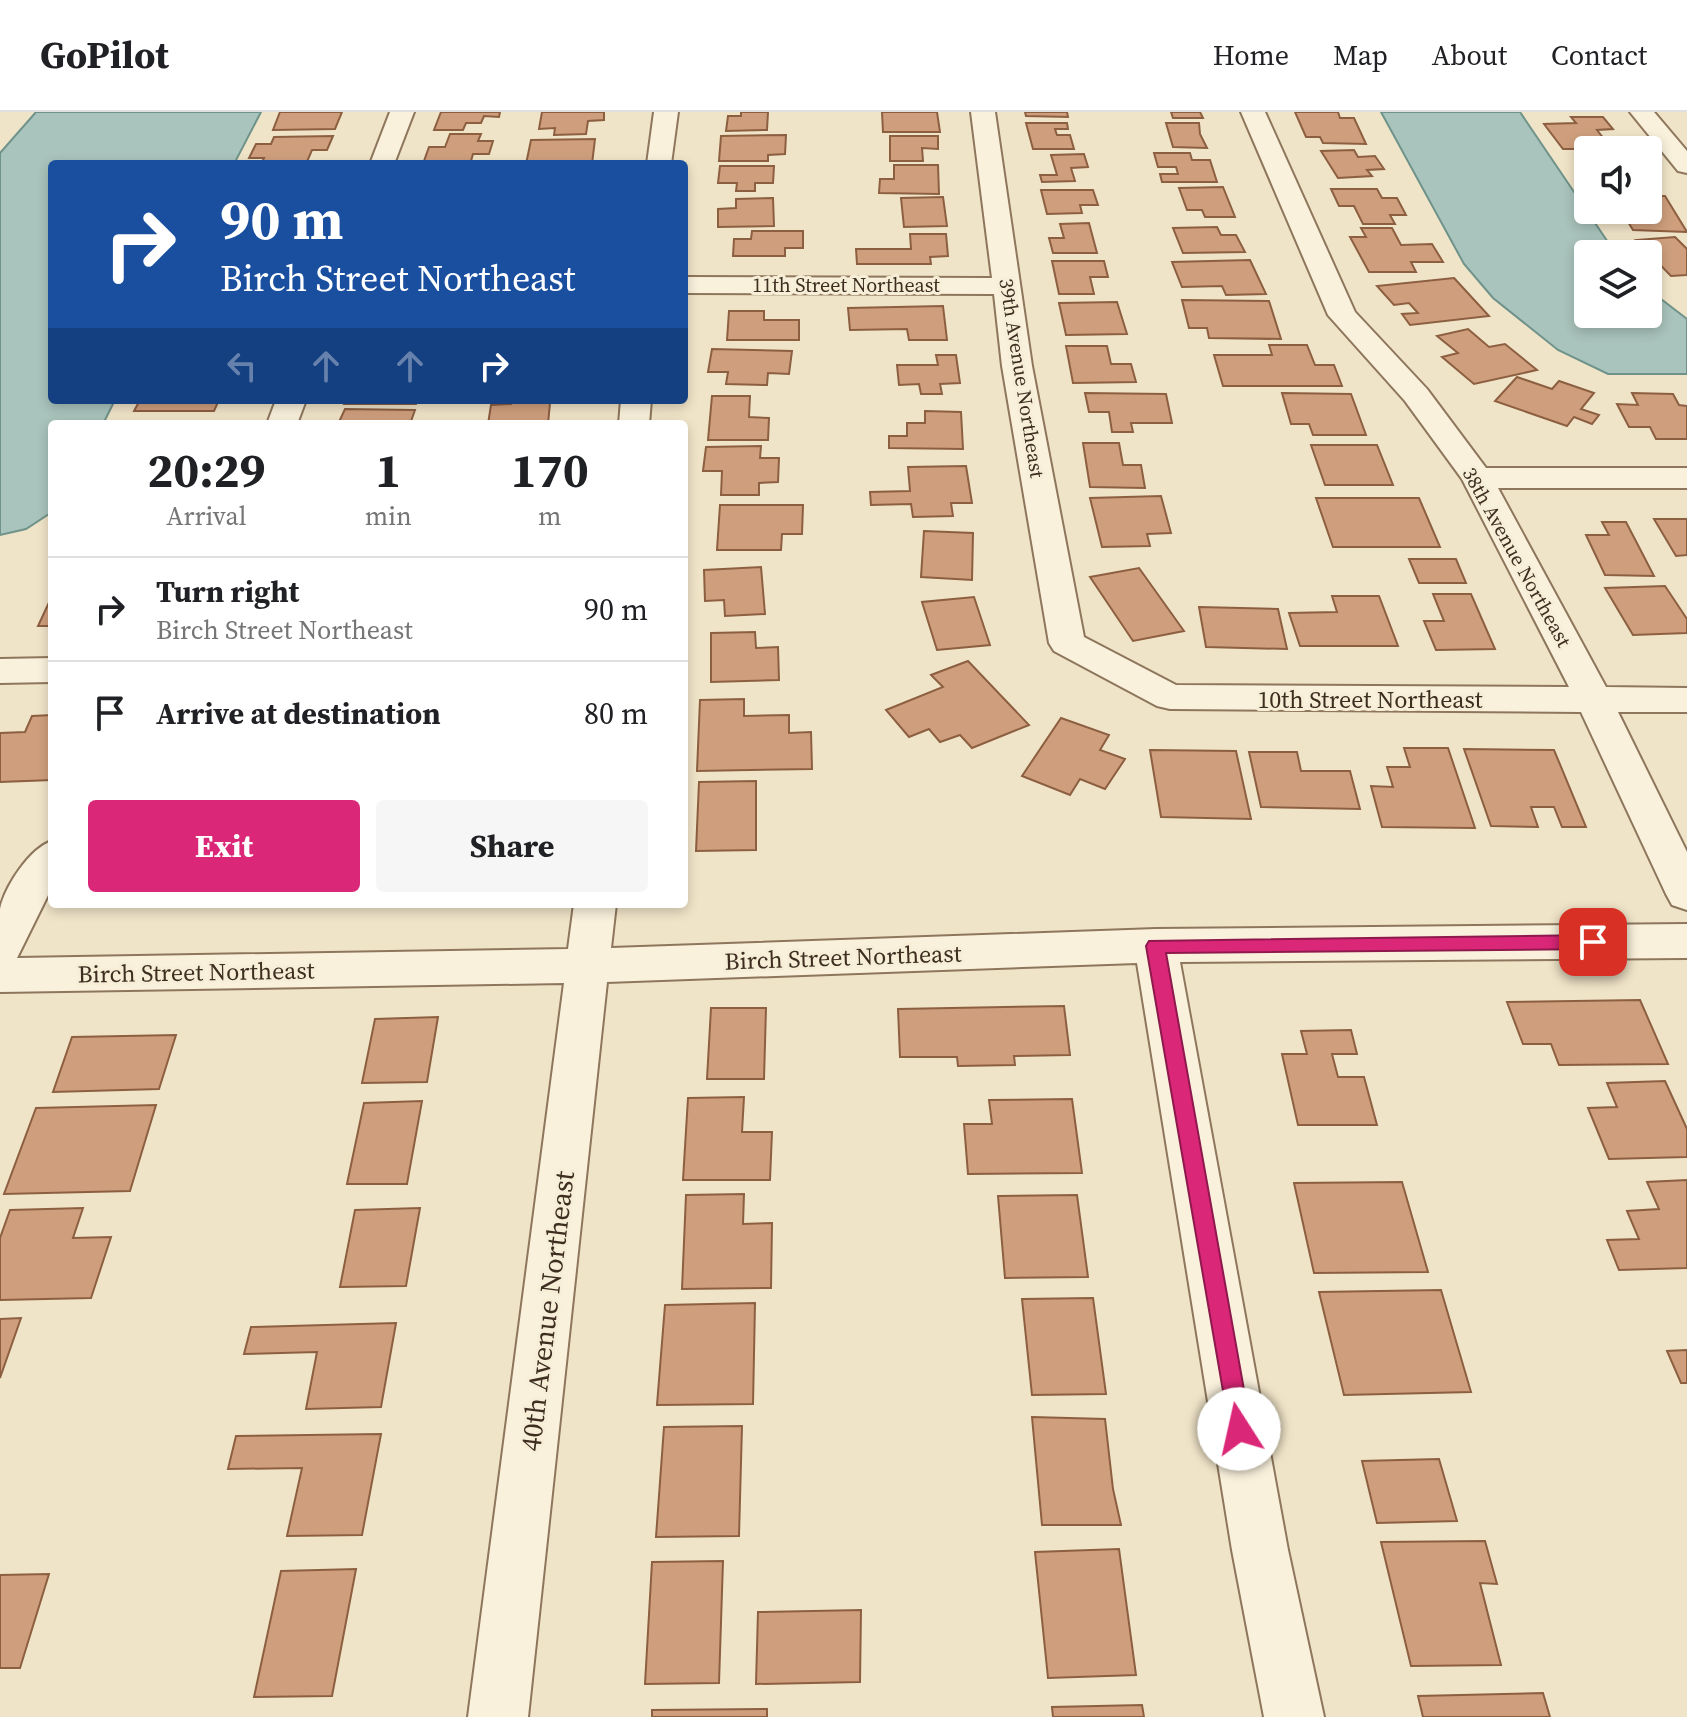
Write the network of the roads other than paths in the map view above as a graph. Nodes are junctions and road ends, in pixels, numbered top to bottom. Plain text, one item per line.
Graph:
1 (402, 112) edge
2 (666, 112) edge
3 (983, 112) edge
4 (1253, 112) edge
5 (1642, 112) edge
6 (384, 160) edge
7 (660, 160) edge
8 (1687, 166) edge
9 (688, 285) edge
10 (1008, 286) junction
11 (1477, 478) junction
12 (1687, 478) edge
13 (1067, 643) joint
14 (48, 670) edge
15 (0, 671) edge
16 (1594, 700) junction
17 (1687, 700) edge
18 (48, 861) edge
19 (1687, 894) edge
20 (595, 908) edge
21 (1687, 941) edge
22 (1156, 946) junction
23 (0, 950) edge
24 (590, 966) junction
25 (0, 975) edge
26 (498, 1717) edge
27 (1294, 1717) edge

1 - 6 street
2 - 7 street
3 - 10 street, 39th Avenue Northeast
4 - 11 street, 38th Avenue Northeast
5 - 8 street
9 - 10 street, 11th Street Northeast
10 - 13 street, 39th Avenue Northeast
11 - 12 street
11 - 16 street, 38th Avenue Northeast
13 - 16 street, 10th Street Northeast
14 - 15 street
16 - 17 street, 10th Street Northeast
16 - 19 street, 38th Avenue Northeast
18 - 23 street
20 - 24 street, 40th Avenue Northeast
21 - 22 street, Birch Street Northeast
22 - 24 street, Birch Street Northeast
22 - 27 street
24 - 25 street, Birch Street Northeast
24 - 26 street, 40th Avenue Northeast

